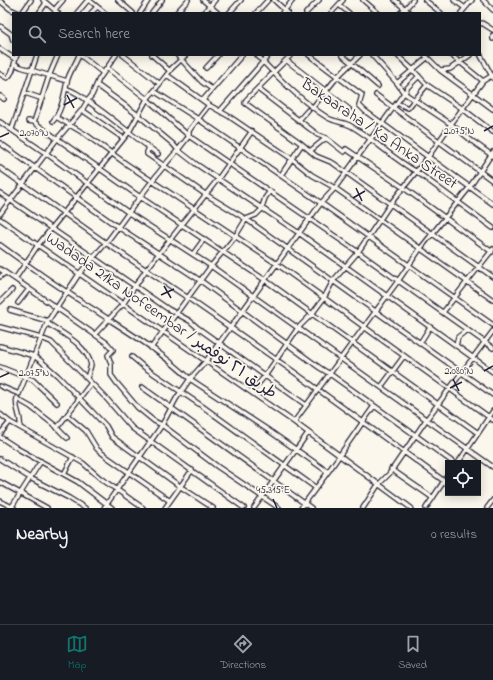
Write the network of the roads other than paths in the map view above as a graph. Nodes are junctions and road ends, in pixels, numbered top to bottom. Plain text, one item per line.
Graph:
1 (31, 0) edge
2 (63, 0) edge
3 (89, 0) edge
4 (118, 0) edge
5 (148, 0) edge
6 (162, 0) edge
7 (188, 0) edge
8 (203, 0) edge
9 (215, 0) edge
10 (241, 0) edge
11 (268, 0) edge
12 (274, 0) edge
13 (293, 0) edge
14 (318, 0) edge
15 (343, 0) edge
16 (363, 0) edge
17 (395, 0) edge
18 (413, 0) edge
19 (425, 0) edge
20 (454, 0) edge
21 (472, 0) edge
22 (482, 0) edge
23 (0, 1) edge
24 (45, 2) edge
25 (339, 5) junction
26 (97, 6) junction
27 (210, 6) junction
28 (155, 7) junction
29 (465, 8) junction
30 (405, 9) junction
31 (493, 10) edge
32 (17, 12) edge
33 (23, 12) edge
34 (40, 12) edge
35 (56, 12) edge
36 (78, 12) edge
37 (92, 12) edge
38 (103, 12) edge
39 (132, 12) edge
40 (141, 12) edge
41 (152, 12) edge
42 (177, 12) edge
43 (204, 12) edge
44 (217, 12) edge
45 (230, 12) edge
46 (257, 12) edge
47 (285, 12) edge
48 (307, 12) edge
49 (332, 12) edge
50 (348, 12) edge
51 (377, 12) edge
52 (401, 12) edge
53 (409, 12) edge
54 (440, 12) edge
55 (462, 12) edge
56 (481, 24) edge
57 (0, 26) edge
58 (493, 30) edge
59 (493, 35) edge
60 (12, 37) edge
61 (493, 39) edge
62 (0, 49) edge
63 (17, 56) edge
64 (37, 56) edge
65 (58, 56) edge
66 (80, 56) edge
67 (81, 56) edge
68 (115, 56) edge
69 (124, 56) edge
70 (153, 56) edge
71 (178, 56) edge
72 (185, 56) edge
73 (217, 56) edge
74 (241, 56) edge
75 (258, 56) edge
76 (268, 56) edge
77 (290, 56) edge
78 (311, 56) edge
79 (343, 56) edge
80 (359, 56) edge
81 (373, 56) edge
82 (398, 56) edge
83 (452, 56) edge
84 (469, 56) edge
85 (481, 56) edge
86 (427, 57) edge
87 (182, 60) junction
88 (286, 60) junction
89 (15, 62) junction
90 (263, 62) junction
91 (352, 63) junction
92 (460, 63) junction
93 (107, 68) junction
94 (206, 68) dead end
95 (31, 70) junction
96 (413, 70) junction
97 (440, 70) junction
98 (170, 71) junction
99 (103, 73) junction
100 (274, 73) junction
101 (0, 74) edge
102 (167, 75) junction
103 (49, 76) junction
104 (338, 76) junction
105 (419, 76) junction
106 (493, 76) edge
107 (67, 81) junction
108 (483, 82) junction
109 (397, 83) junction
110 (160, 84) junction
111 (97, 85) junction
112 (427, 85) junction
113 (378, 86) dead end
114 (67, 89) junction
115 (212, 89) junction
116 (258, 89) junction
117 (154, 91) junction
118 (325, 91) junction
119 (25, 93) junction
120 (405, 93) junction
121 (474, 94) junction
122 (376, 95) dead end
123 (43, 98) junction
124 (148, 99) junction
125 (88, 100) junction
126 (203, 100) junction
127 (414, 100) junction
128 (397, 103) junction
129 (209, 105) junction
130 (313, 107) junction
131 (394, 107) junction
132 (349, 109) dead end
133 (463, 109) junction
134 (493, 109) edge
135 (82, 110) junction
136 (308, 110) dead end
137 (220, 111) junction
138 (138, 115) junction
139 (56, 117) junction
140 (198, 118) junction
141 (28, 121) dead end
142 (52, 121) dead end
143 (298, 121) junction
144 (0, 122) edge
145 (34, 122) junction
146 (70, 124) junction
147 (383, 124) junction
148 (451, 124) junction
149 (12, 130) junction
150 (252, 131) junction
151 (129, 132) junction
152 (493, 132) edge
153 (189, 136) junction
154 (123, 138) junction
155 (326, 138) junction
156 (58, 139) junction
157 (370, 140) junction
158 (440, 141) junction
159 (0, 143) edge
160 (302, 144) junction
161 (149, 148) junction
162 (240, 148) junction
163 (178, 150) junction
164 (310, 151) junction
165 (111, 153) junction
166 (47, 154) junction
167 (158, 154) dead end
168 (492, 154) edge
169 (358, 157) junction
170 (428, 157) junction
171 (292, 159) junction
172 (229, 163) junction
173 (164, 166) junction
174 (0, 168) edge
175 (34, 169) junction
176 (100, 169) junction
177 (479, 170) junction
178 (417, 172) junction
179 (346, 173) junction
180 (281, 175) junction
181 (218, 179) junction
182 (493, 180) edge
183 (152, 181) junction
184 (87, 183) junction
185 (22, 184) junction
186 (335, 188) junction
187 (404, 188) junction
188 (469, 188) junction
189 (270, 191) junction
190 (0, 193) edge
191 (205, 194) junction
192 (140, 197) junction
193 (76, 198) junction
194 (10, 201) junction
195 (457, 202) junction
196 (321, 203) junction
197 (391, 203) junction
198 (493, 204) edge
199 (194, 209) junction
200 (262, 209) junction
201 (129, 213) junction
202 (0, 214) edge
203 (63, 214) junction
204 (445, 217) junction
205 (0, 218) edge
206 (310, 218) junction
207 (246, 219) junction
208 (380, 220) junction
209 (182, 224) junction
210 (118, 227) junction
211 (493, 228) edge
212 (51, 229) junction
213 (299, 233) junction
214 (433, 234) junction
215 (369, 236) junction
216 (235, 237) junction
217 (170, 239) junction
218 (204, 239) junction
219 (106, 243) junction
220 (0, 245) edge
221 (38, 245) junction
222 (287, 249) junction
223 (420, 249) junction
224 (223, 251) junction
225 (492, 251) edge
226 (358, 252) junction
227 (158, 254) junction
228 (193, 254) junction
229 (93, 258) junction
230 (26, 264) junction
231 (277, 264) junction
232 (409, 265) junction
233 (211, 266) junction
234 (346, 267) junction
235 (479, 267) junction
236 (0, 269) edge
237 (146, 270) junction
238 (5, 272) junction
239 (79, 274) junction
240 (0, 277) edge
241 (493, 277) edge
242 (15, 279) junction
243 (265, 280) junction
244 (201, 281) junction
245 (333, 281) junction
246 (398, 281) junction
247 (467, 282) junction
248 (135, 287) junction
249 (29, 289) junction
250 (12, 290) dead end
251 (67, 292) junction
252 (254, 296) junction
253 (386, 296) junction
254 (454, 297) junction
255 (188, 298) junction
256 (324, 298) junction
257 (493, 300) edge
258 (0, 302) edge
259 (18, 303) dead end
260 (123, 304) junction
261 (56, 307) junction
262 (10, 310) dead end
263 (242, 312) junction
264 (375, 312) junction
265 (442, 312) junction
266 (176, 313) junction
267 (312, 314) junction
268 (108, 319) junction
269 (48, 322) junction
270 (493, 325) edge
271 (0, 327) edge
272 (230, 327) junction
273 (364, 327) junction
274 (298, 328) junction
275 (430, 328) junction
276 (467, 330) junction
277 (163, 331) junction
278 (493, 331) edge
279 (95, 334) junction
280 (41, 338) junction
281 (484, 342) junction
282 (219, 343) junction
283 (352, 343) junction
284 (420, 343) junction
285 (287, 344) junction
286 (0, 346) edge
287 (456, 346) junction
288 (151, 348) junction
289 (493, 348) edge
290 (34, 356) junction
291 (404, 356) junction
292 (132, 357) dead end
293 (341, 358) junction
294 (473, 358) junction
295 (276, 360) junction
296 (206, 361) junction
297 (0, 367) edge
298 (392, 371) junction
299 (493, 372) edge
300 (462, 373) junction
301 (330, 374) junction
302 (265, 376) junction
303 (26, 377) junction
304 (87, 378) junction
305 (190, 379) junction
306 (91, 383) junction
307 (0, 386) edge
308 (142, 387) dead end
309 (381, 387) junction
310 (449, 389) junction
311 (318, 390) junction
312 (251, 392) junction
313 (180, 393) junction
314 (19, 394) junction
315 (493, 395) edge
316 (17, 399) junction
317 (79, 399) junction
318 (57, 403) dead end
319 (438, 404) junction
320 (306, 405) junction
321 (374, 406) junction
322 (171, 409) junction
323 (493, 411) edge
324 (0, 414) edge
325 (67, 415) junction
326 (489, 417) junction
327 (426, 420) junction
328 (493, 420) edge
329 (10, 422) junction
330 (294, 422) junction
331 (362, 422) junction
332 (162, 425) junction
333 (20, 426) junction
334 (57, 427) junction
335 (308, 433) junction
336 (478, 433) junction
337 (0, 434) edge
338 (416, 435) junction
339 (0, 437) edge
340 (67, 438) dead end
341 (151, 442) junction
342 (468, 449) junction
343 (297, 450) junction
344 (404, 452) junction
345 (340, 456) junction
346 (140, 457) junction
347 (73, 458) junction
348 (0, 459) edge
349 (450, 460) edge
350 (460, 460) edge
351 (41, 461) junction
352 (285, 465) junction
353 (493, 467) edge
354 (192, 470) junction
355 (391, 470) junction
356 (328, 472) junction
357 (128, 473) junction
358 (64, 474) junction
359 (30, 478) junction
360 (444, 481) joint
361 (0, 482) edge
362 (274, 482) junction
363 (378, 484) junction
364 (180, 486) junction
365 (316, 488) junction
366 (116, 489) junction
367 (20, 494) junction
368 (262, 497) junction
369 (433, 498) junction
370 (493, 500) edge
371 (0, 501) edge
372 (170, 501) junction
373 (304, 503) junction
374 (107, 504) junction
375 (12, 508) edge
376 (47, 508) edge
377 (85, 508) edge
378 (104, 508) edge
379 (112, 508) edge
380 (143, 508) edge
381 (165, 508) edge
382 (213, 508) edge
383 (244, 508) edge
384 (254, 508) edge
385 (279, 508) edge
386 (301, 508) edge
387 (311, 508) edge
388 (363, 508) edge
389 (411, 508) edge
390 (426, 508) edge
391 (487, 508) edge

1 - 33 street
2 - 35 street
3 - 26 street
3 - 36 street
4 - 39 street
5 - 28 street
5 - 40 street
6 - 28 street
7 - 42 street
8 - 27 street
9 - 27 street
10 - 45 street
11 - 46 street
12 - 47 street
13 - 47 street
14 - 48 street
15 - 25 street
16 - 51 street
17 - 30 street
18 - 30 street
19 - 54 street
20 - 29 street
21 - 29 street
22 - 31 street
23 - 32 street
24 - 34 street
24 - 35 street
25 - 49 street
25 - 50 street
26 - 37 street
26 - 38 street
27 - 43 street
27 - 44 street
28 - 41 street
29 - 55 street
30 - 52 street
30 - 53 street
56 - 58 street
57 - 60 street
59 - 61 street
62 - 89 street
63 - 89 street
64 - 95 street
65 - 103 street
66 - 107 street
67 - 99 street
68 - 93 street
69 - 110 street
70 - 98 street
71 - 87 street
72 - 87 street
73 - 94 street
74 - 115 street
75 - 90 street, Bakaaraha / Ka Anka Street
76 - 90 street
77 - 88 street
78 - 104 street
79 - 91 street
80 - 91 street
81 - 109 street
82 - 96 street
83 - 92 street
84 - 92 street
85 - 106 street
86 - 96 street
86 - 97 street
87 - 98 street
87 - 115 street
88 - 100 street
88 - 118 street
89 - 95 street
89 - 101 street
90 - 100 street, Bakaaraha / Ka Anka Street
90 - 137 street
91 - 104 street
91 - 113 street
92 - 97 street
92 - 108 street
93 - 99 street
93 - 124 street
95 - 103 street
95 - 119 street
96 - 105 street
96 - 109 street
97 - 121 street
98 - 102 street
99 - 111 street
100 - 116 street
100 - 130 street, Bakaaraha / Ka Anka Street
102 - 110 street
102 - 126 street
103 - 107 street
103 - 123 street
104 - 118 street
104 - 147 street
105 - 112 street
105 - 120 street
106 - 108 street
107 - 114 street
108 - 121 street
109 - 120 street
110 - 117 street
111 - 125 street
111 - 138 street
112 - 127 street
112 - 133 street
114 - 125 street
114 - 139 street
115 - 126 street
116 - 143 street
116 - 160 street
117 - 124 street
117 - 140 street
118 - 130 street
118 - 132 street
119 - 123 street
119 - 149 street
120 - 127 street
120 - 128 street
121 - 133 street
121 - 134 street
122 - 131 street
123 - 145 street
124 - 138 street
124 - 153 street
125 - 135 street
125 - 151 street
126 - 129 street
127 - 128 street
127 - 148 street
128 - 131 street
129 - 137 street
129 - 140 street
130 - 157 street, Bakaaraha / Ka Anka Street
131 - 147 street
131 - 158 street
133 - 148 street
133 - 152 street
135 - 146 street
135 - 154 street
136 - 143 street
137 - 150 street
138 - 151 street
138 - 163 street
139 - 142 street
139 - 146 street
140 - 153 street
140 - 162 street
141 - 145 street
143 - 155 street
144 - 149 street
145 - 156 street
146 - 156 street
146 - 165 street
147 - 157 street
147 - 170 street
148 - 158 street
148 - 168 street
149 - 166 street
150 - 162 street
150 - 171 street
151 - 154 street
151 - 161 street
153 - 163 street
153 - 172 street
154 - 165 street
155 - 164 street
155 - 169 street
156 - 166 street
156 - 176 street
157 - 169 street
157 - 178 street, Bakaaraha / Ka Anka Street
158 - 170 street
158 - 177 street
159 - 175 street
160 - 164 street
160 - 171 street
161 - 167 street
161 - 173 street
162 - 172 street
162 - 180 street
163 - 173 street
163 - 181 street
164 - 179 street
165 - 176 street
165 - 183 street
166 - 175 street
166 - 184 street
168 - 177 street
169 - 179 street
169 - 187 street
170 - 178 street
170 - 188 street
171 - 180 street
171 - 186 street
172 - 181 street
172 - 189 street
173 - 183 street
173 - 191 street
174 - 185 street
175 - 185 street
175 - 193 street
176 - 184 street
176 - 192 street
177 - 182 street
177 - 188 street
178 - 187 street
178 - 195 street, Bakaaraha / Ka Anka Street
179 - 186 street
179 - 197 street
180 - 196 street
181 - 191 street
181 - 200 street
183 - 192 street
183 - 199 street
184 - 193 street
184 - 201 street
185 - 194 street
185 - 203 street
186 - 196 street
186 - 208 street
187 - 197 street
187 - 204 street
188 - 195 street
188 - 198 street
189 - 200 street
189 - 206 street
190 - 194 street
191 - 199 street
191 - 207 street
192 - 201 street
192 - 209 street
193 - 203 street
193 - 210 street
194 - 202 street
194 - 212 street
195 - 204 street
195 - 211 street, Bakaaraha / Ka Anka Street
196 - 206 street
196 - 215 street
197 - 208 street
197 - 214 street
199 - 209 street
199 - 216 street
200 - 207 street
200 - 213 street
201 - 210 street
201 - 217 street
203 - 212 street
203 - 219 street
204 - 214 street
204 - 225 street
205 - 221 street, Wadada 21ka Nofeembar / طريق ٢١ نوفمبر
206 - 213 street
206 - 226 street
207 - 216 street
207 - 222 street
208 - 215 street
208 - 223 street
209 - 217 street
209 - 218 street
210 - 219 street
210 - 227 street
212 - 221 street
212 - 229 street
213 - 222 street
213 - 234 street
214 - 223 street
214 - 235 street
215 - 226 street
215 - 232 street
216 - 224 street
216 - 231 street
217 - 227 street
217 - 228 street
218 - 224 street
218 - 228 street
219 - 229 street
219 - 237 street
220 - 230 street
221 - 230 street
221 - 239 street, Wadada 21ka Nofeembar / طريق ٢١ نوفمبر
222 - 231 street
222 - 245 street
223 - 232 street
223 - 247 street
224 - 233 street
224 - 243 street
225 - 235 street
226 - 234 street
226 - 246 street
227 - 237 street
227 - 244 street
228 - 233 street
229 - 239 street
229 - 248 street
230 - 242 street
230 - 251 street
231 - 243 street
231 - 256 street
232 - 246 street
232 - 254 street
233 - 244 street
233 - 252 street
234 - 245 street
234 - 253 street
235 - 241 street
235 - 247 street
236 - 238 street
237 - 248 street
237 - 255 street
238 - 240 street
238 - 242 street
239 - 251 street
239 - 260 street, Wadada 21ka Nofeembar / طريق ٢١ نوفمبر
242 - 249 street
243 - 252 street
243 - 267 street
244 - 255 street
244 - 263 street
245 - 256 street
245 - 264 street
246 - 253 street
246 - 265 street
247 - 254 street
247 - 257 street
248 - 260 street
248 - 266 street
249 - 259 street
249 - 261 street
250 - 258 street
251 - 261 street
251 - 268 street
252 - 263 street
252 - 274 street
253 - 264 street
253 - 275 street
254 - 265 street
254 - 270 street
255 - 266 street
255 - 272 street
256 - 267 street
256 - 273 street
260 - 268 street
260 - 277 street, Wadada 21ka Nofeembar / طريق ٢١ نوفمبر
261 - 269 street
261 - 279 street
262 - 269 street
263 - 272 street
263 - 285 street
264 - 273 street
264 - 284 street
265 - 276 street
266 - 277 street
266 - 282 street
267 - 274 street
267 - 283 street
268 - 279 street
268 - 288 street
269 - 280 street
269 - 304 street
271 - 280 street
272 - 282 street
272 - 295 street
273 - 283 street
273 - 291 street
274 - 285 street
274 - 293 street
275 - 284 street
275 - 287 street
276 - 281 street
276 - 287 street
277 - 288 street
277 - 296 street, Wadada 21ka Nofeembar / طريق ٢١ نوفمبر
278 - 281 street
279 - 332 street
280 - 290 street
280 - 304 street
281 - 289 street
281 - 294 street
282 - 296 street
282 - 302 street
283 - 293 street
283 - 298 street
284 - 300 street
285 - 295 street
285 - 301 street
286 - 290 street
287 - 294 street
288 - 305 street
290 - 303 street
290 - 317 street
291 - 298 street
291 - 310 street
292 - 313 street
293 - 301 street
293 - 309 street
294 - 299 street
294 - 300 street
295 - 302 street
295 - 311 street
296 - 305 street
296 - 312 street, Wadada 21ka Nofeembar / طريق ٢١ نوفمبر
297 - 303 street
298 - 309 street
298 - 319 street
300 - 310 street
300 - 315 street
301 - 311 street
301 - 321 street
302 - 312 street
302 - 320 street
303 - 314 street
303 - 318 street
304 - 306 street
305 - 313 street
305 - 343 street
306 - 317 street
306 - 341 street
307 - 314 street
308 - 322 street
309 - 327 street
310 - 319 street
310 - 326 street
311 - 320 street
311 - 331 street
312 - 330 street, Wadada 21ka Nofeembar / طريق ٢١ نوفمبر
313 - 322 street
313 - 352 street
314 - 316 street
316 - 333 street
316 - 334 street
317 - 325 street
317 - 346 street
319 - 327 street
319 - 336 street
320 - 330 street
321 - 331 street
321 - 338 street
322 - 332 street
322 - 362 street
323 - 326 street
324 - 329 street
325 - 334 street
325 - 357 street
326 - 328 street
326 - 336 street
327 - 338 street
327 - 342 street
329 - 333 street
329 - 337 street
330 - 335 street, Wadada 21ka Nofeembar / طريق ٢١ نوفمبر
331 - 344 street
331 - 345 street
332 - 341 street
332 - 368 street
333 - 347 street
334 - 340 street
335 - 343 street
335 - 345 street, Wadada 21ka Nofeembar / طريق ٢١ نوفمبر
336 - 342 street
338 - 344 street
338 - 349 street
339 - 351 street
341 - 346 street
341 - 354 street
342 - 350 street
342 - 353 street
343 - 352 street
343 - 356 street
344 - 355 street
344 - 360 street
345 - 356 street
345 - 363 street, Wadada 21ka Nofeembar / طريق ٢١ نوفمبر
346 - 357 street
346 - 364 street
347 - 358 street
347 - 366 street
348 - 359 street
351 - 358 street
351 - 359 street
352 - 362 street
352 - 365 street
354 - 364 street
354 - 383 street
355 - 363 street
355 - 369 street
356 - 365 street
357 - 366 street
357 - 372 street
358 - 374 street
359 - 367 street
359 - 377 street
360 - 369 street
361 - 367 street
362 - 368 street
362 - 373 street
363 - 388 street
363 - 389 street, Wadada 21ka Nofeembar / طريق ٢١ نوفمبر
364 - 372 street
364 - 382 street
365 - 373 street
366 - 374 street
366 - 380 street
367 - 375 street
367 - 376 street
368 - 384 street
368 - 385 street
369 - 390 street
370 - 391 street
371 - 375 street
372 - 381 street
373 - 386 street
373 - 387 street
374 - 378 street
374 - 379 street

